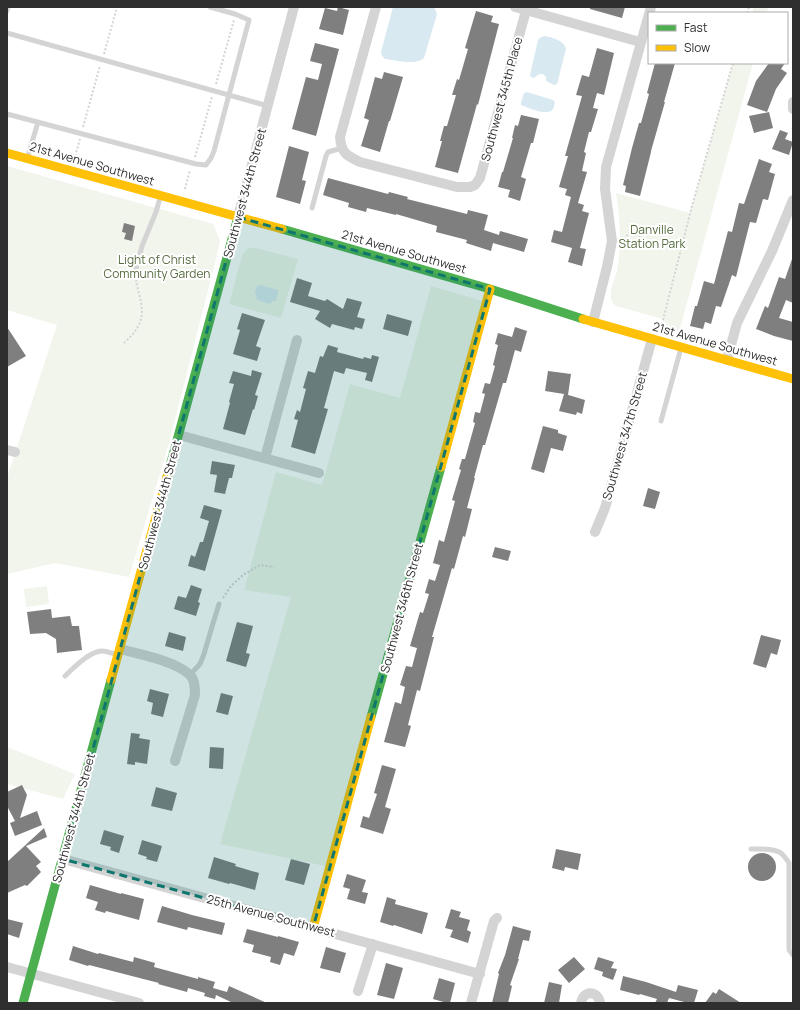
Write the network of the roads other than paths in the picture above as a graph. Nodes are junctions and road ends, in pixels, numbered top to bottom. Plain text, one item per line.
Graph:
1 (8, 7) edge
2 (210, 7) edge
3 (294, 7) edge
4 (376, 7) edge
5 (515, 7) edge
6 (527, 9) edge
7 (7, 10) edge
8 (648, 17) edge
9 (7, 33) edge
10 (640, 42) junction
11 (229, 94) junction
12 (793, 102) edge
13 (268, 106) junction
14 (793, 109) edge
15 (7, 114) edge
16 (38, 122) junction
17 (343, 150) junction
18 (7, 153) edge
19 (27, 159) junction
20 (160, 196) junction
21 (793, 200) edge
22 (312, 208) dead end
23 (238, 217) junction
24 (134, 272) road end
25 (490, 289) junction
26 (593, 322) junction
27 (297, 340) dead end
28 (655, 340) junction
29 (681, 348) junction
30 (727, 360) junction
31 (793, 379) edge
32 (661, 421) dead end
33 (179, 435) junction
34 (265, 458) junction
35 (319, 473) dead end
36 (595, 532) dead end
37 (219, 604) road end
38 (119, 652) junction
39 (65, 676) dead end
40 (192, 677) junction
41 (176, 761) dead end
42 (751, 849) dead end
43 (63, 859) junction
44 (497, 918) dead end
45 (313, 928) junction
46 (373, 944) junction
47 (793, 955) edge
48 (7, 967) edge
49 (31, 973) junction
50 (480, 974) junction
51 (358, 991) dead end
52 (108, 999) edge
53 (23, 1003) edge
54 (139, 1003) edge
55 (471, 1003) edge
56 (581, 1003) edge
57 (600, 1003) edge

1 - 7 lane
2 - 11 lane
3 - 13 street, Southwest 344th Street
4 - 17 street
5 - 6 street
6 - 10 street
6 - 17 street, Southwest 345th Place
8 - 10 street
9 - 11 lane
10 - 26 street
11 - 13 lane
11 - 16 lane
12 - 14 street
13 - 23 street, Southwest 344th Street
15 - 16 lane
16 - 19 lane
17 - 22 lane
18 - 19 street, 21st Avenue Southwest
19 - 20 street, 21st Avenue Southwest
20 - 23 street, 21st Avenue Southwest
20 - 24 lane
21 - 30 street
23 - 25 street, 21st Avenue Southwest
23 - 33 street, Southwest 344th Street
25 - 26 street, 21st Avenue Southwest
25 - 45 street, Southwest 346th Street
26 - 28 street, 21st Avenue Southwest
27 - 34 street
28 - 29 street, 21st Avenue Southwest
28 - 36 street, Southwest 347th Street
29 - 30 street, 21st Avenue Southwest
29 - 32 lane
30 - 31 street, 21st Avenue Southwest
33 - 34 street
33 - 38 street, Southwest 344th Street
34 - 35 street
37 - 40 lane
38 - 39 lane
38 - 40 street
38 - 43 street, Southwest 344th Street
40 - 41 street
42 - 47 lane
43 - 45 street, 25th Avenue Southwest
43 - 49 street, Southwest 344th Street
44 - 50 street
45 - 46 street, 25th Avenue Southwest
46 - 50 street, 25th Avenue Southwest
46 - 51 street
48 - 49 street
49 - 52 street
49 - 53 street, Southwest 344th Street
50 - 55 street
52 - 54 street
56 - 57 street

